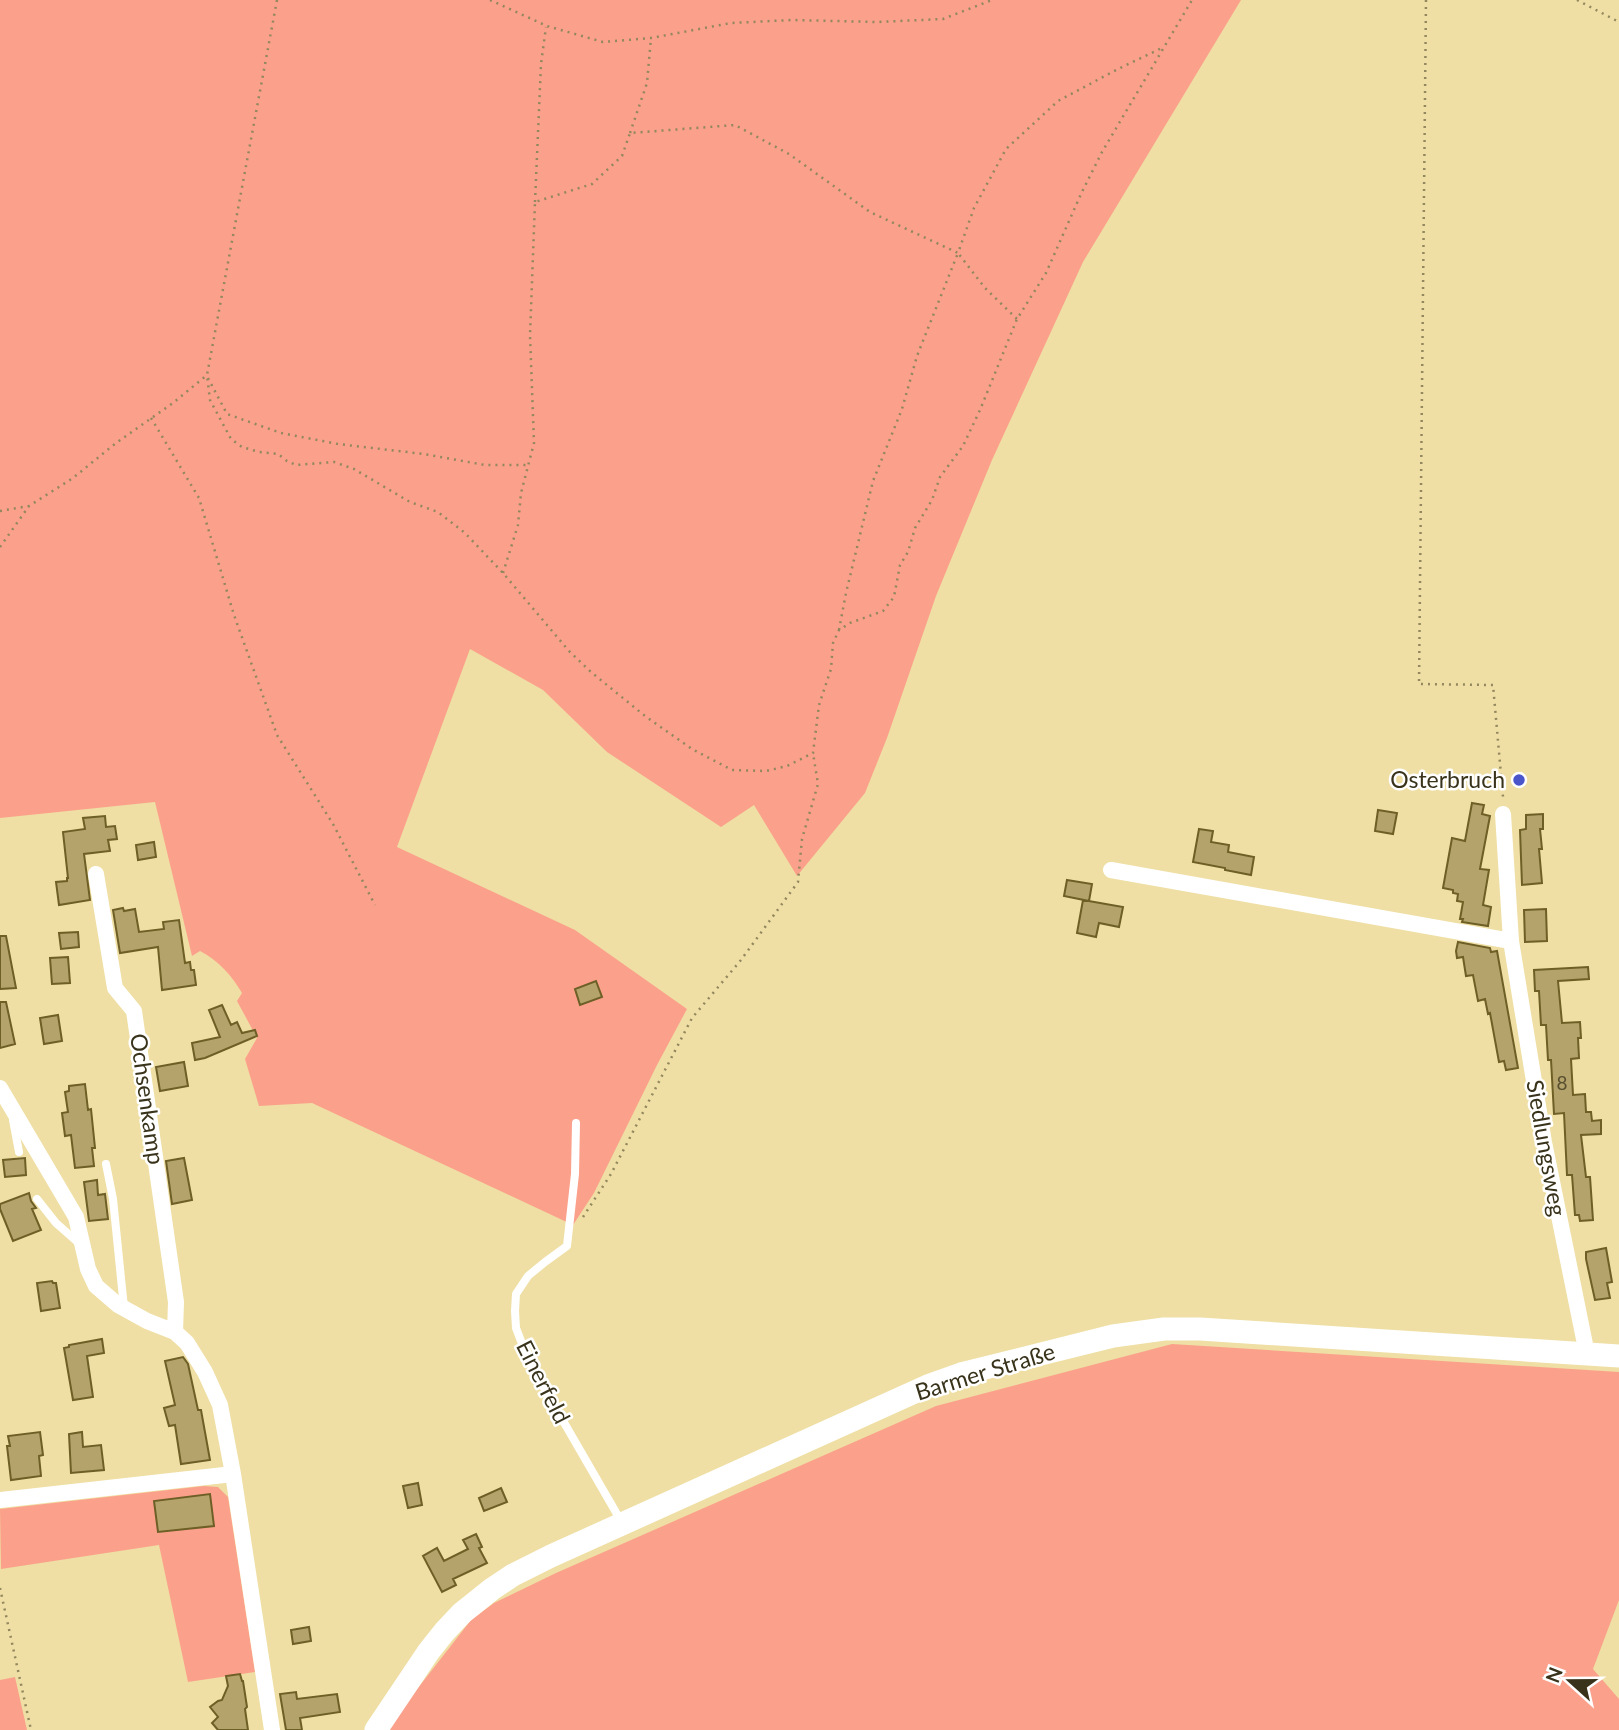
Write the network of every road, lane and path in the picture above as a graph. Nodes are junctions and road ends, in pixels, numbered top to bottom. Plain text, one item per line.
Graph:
1 (277, 0) edge
2 (490, 0) edge
3 (992, 0) edge
4 (1192, 0) edge
5 (1426, 0) edge
6 (1577, 0) edge
7 (1619, 22) edge
8 (547, 26) junction
9 (651, 38) junction
10 (1164, 47) junction
11 (630, 133) junction
12 (535, 202) junction
13 (958, 253) junction
14 (1017, 319) junction
15 (206, 375) junction
16 (151, 418) junction
17 (527, 466) junction
18 (29, 506) junction
19 (0, 511) edge
20 (0, 547) edge
21 (503, 573) junction
22 (839, 630) junction
23 (813, 753) junction
24 (1503, 814) joint
25 (1111, 870) dead end
26 (96, 874) dead end
27 (375, 905) dead end
28 (1511, 941) junction
29 (0, 1088) edge
30 (11, 1107) junction
31 (576, 1123) dead end
32 (19, 1152) dead end
33 (106, 1164) dead end
34 (37, 1199) dead end
35 (567, 1246) junction
36 (83, 1248) junction
37 (124, 1308) junction
38 (175, 1332) junction
39 (1587, 1354) junction
40 (1619, 1356) edge
41 (233, 1474) junction
42 (0, 1500) edge
43 (622, 1524) junction
44 (0, 1588) edge
45 (32, 1730) edge
46 (272, 1730) edge
47 (376, 1730) edge

1 - 15 path
2 - 8 path
3 - 9 path
4 - 10 path
5 - 24 path
6 - 7 path
8 - 9 path
8 - 12 path
9 - 11 path
10 - 13 path
10 - 14 path
11 - 12 path
11 - 13 path
12 - 17 path
13 - 14 path
13 - 22 path
14 - 22 path
15 - 16 path
15 - 17 path
15 - 21 path
16 - 18 path
16 - 27 path
17 - 21 path
18 - 19 path
18 - 20 path
21 - 23 path
22 - 23 path
23 - 35 path
24 - 28 street, Siedlungsweg
25 - 28 street
26 - 38 street, Ochsenkamp
28 - 39 street, Siedlungsweg
29 - 30 street
30 - 32 lane
30 - 36 street
31 - 35 lane
33 - 37 lane
34 - 36 lane
35 - 43 lane, Einerfeld
36 - 37 street
37 - 38 street
38 - 41 street
39 - 40 main road, Barmer Straße
39 - 43 main road, Barmer Straße
41 - 42 street
41 - 46 street
43 - 47 main road, Barmer Straße
44 - 45 path

